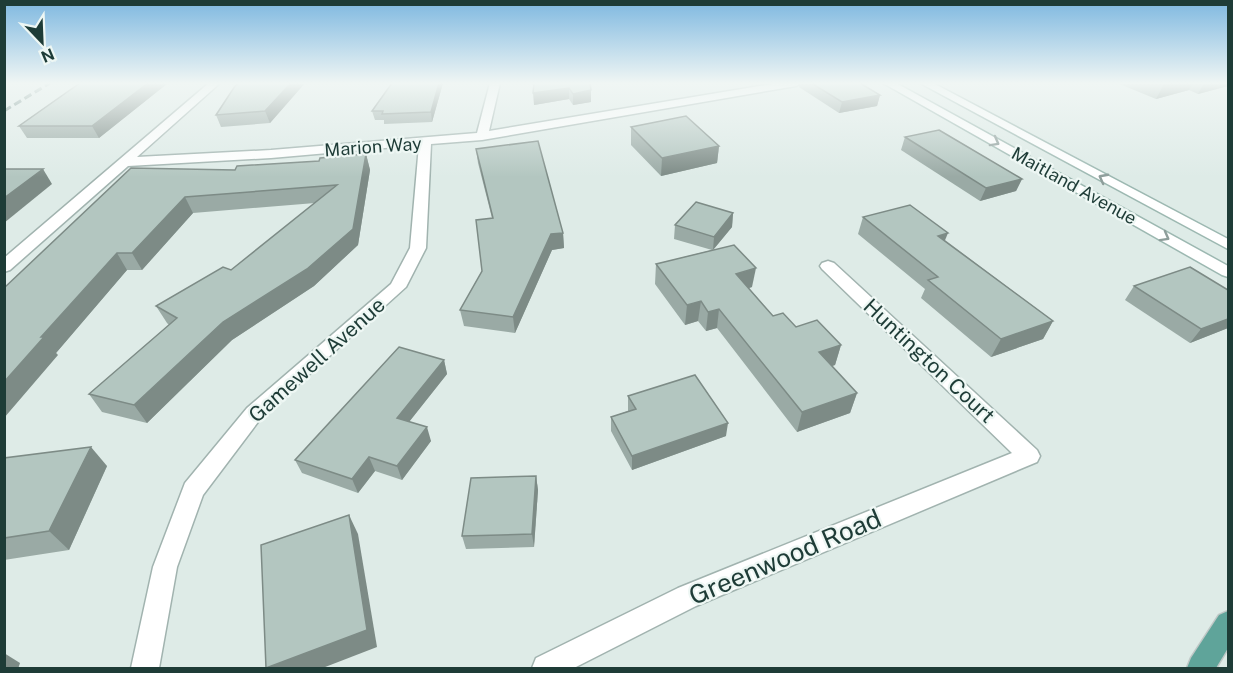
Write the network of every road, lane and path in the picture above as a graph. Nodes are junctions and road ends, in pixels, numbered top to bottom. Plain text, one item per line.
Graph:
1 (180, 114) edge
2 (487, 114) edge
3 (610, 114) edge
4 (944, 114) edge
5 (984, 114) edge
6 (482, 136) junction
7 (425, 143) junction
8 (126, 162) junction
9 (1228, 245) edge
10 (828, 266) dead end
11 (4, 267) edge
12 (1228, 272) edge
13 (1029, 456) joint
14 (1228, 624) edge
15 (145, 669) edge
16 (546, 669) edge
17 (1201, 669) edge

1 - 8 street
2 - 6 street
3 - 6 street, Marion Way
4 -> 12 street, Maitland Avenue
9 -> 5 street, Maitland Avenue
6 - 7 street, Marion Way
7 - 8 street, Marion Way
7 - 15 street, Gamewell Avenue
8 - 11 street
10 - 13 street, Huntington Court
13 - 16 street, Greenwood Road
14 - 17 main road

